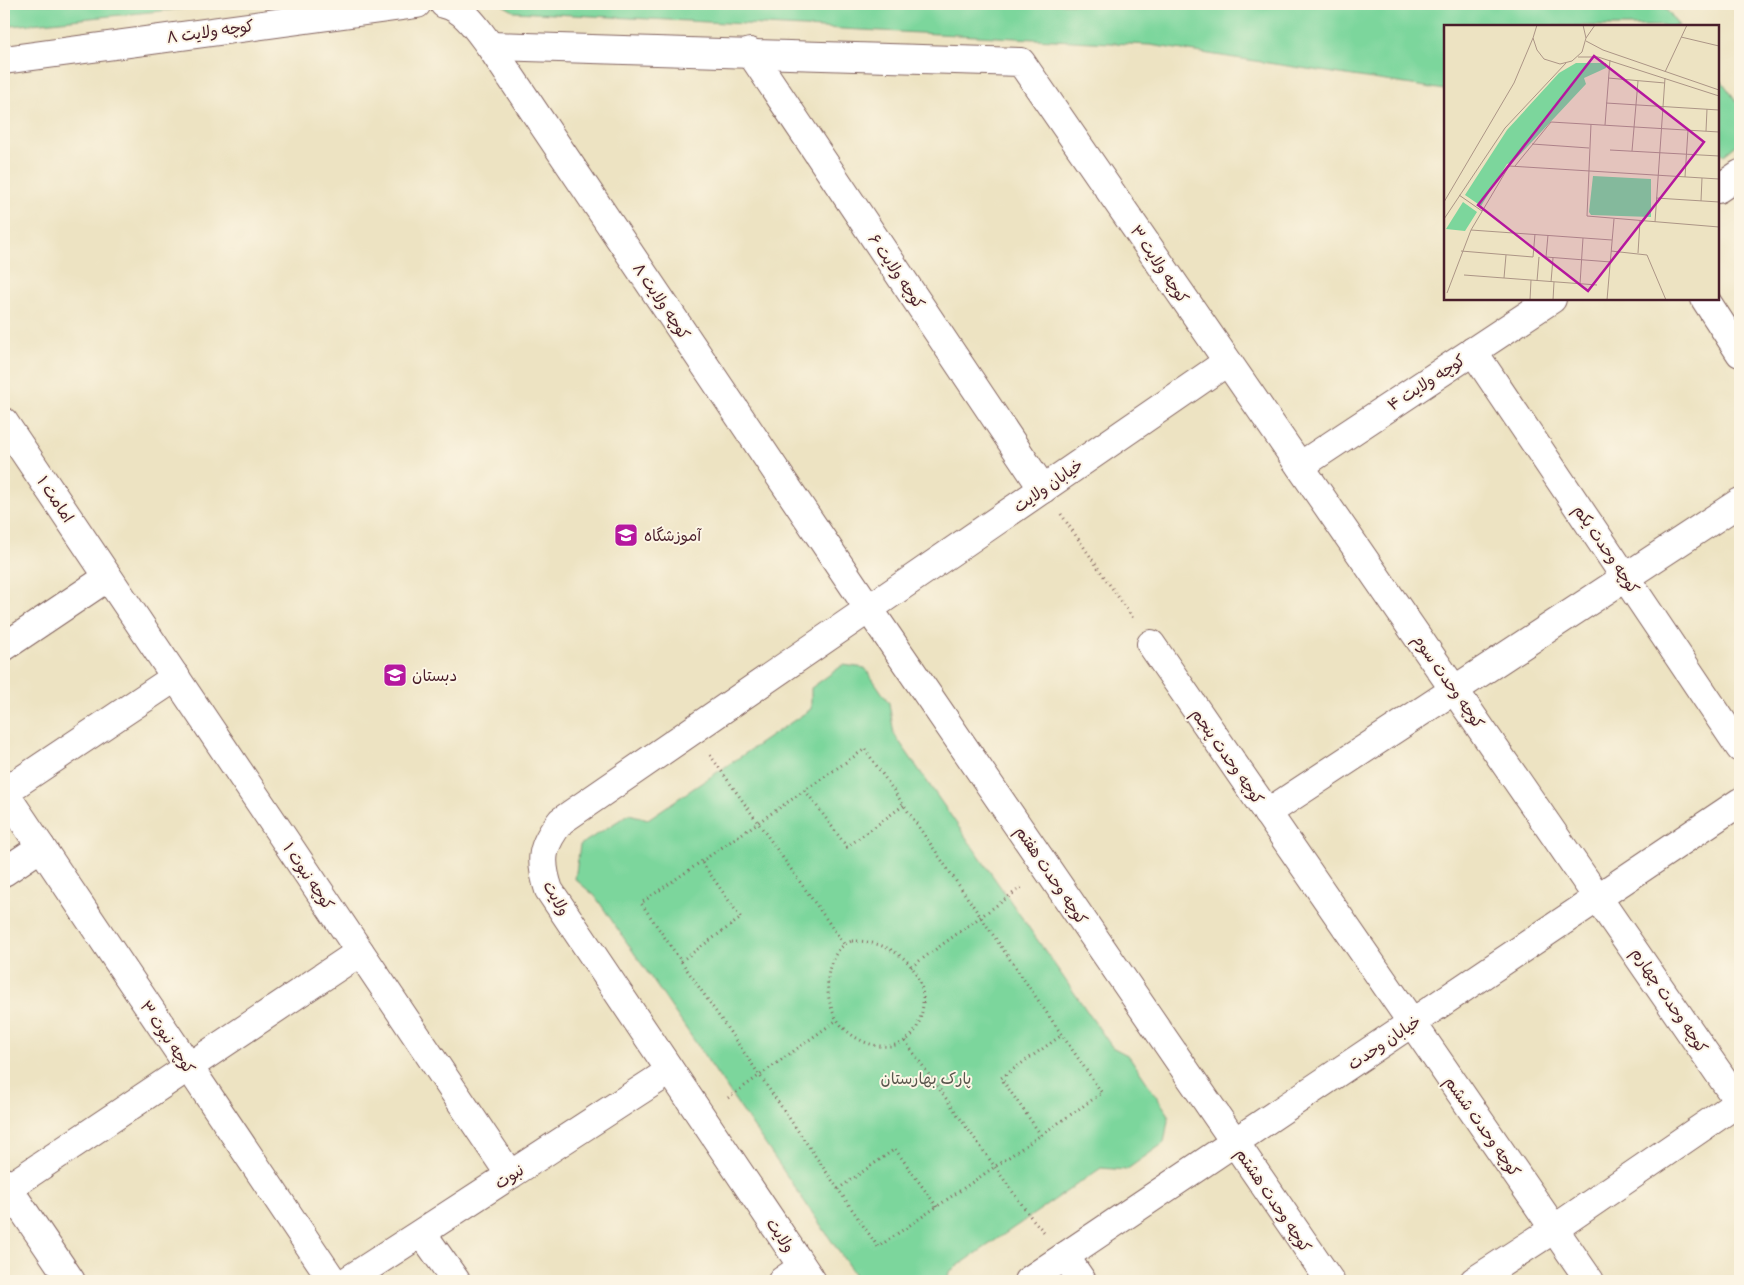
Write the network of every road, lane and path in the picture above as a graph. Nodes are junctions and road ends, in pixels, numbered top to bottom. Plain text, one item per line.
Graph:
1 (417, 4) edge
2 (444, 4) edge
3 (490, 46) junction
4 (750, 52) junction
5 (4, 60) edge
6 (1740, 174) edge
7 (1719, 188) edge
8 (1550, 300) edge
9 (1706, 300) edge
10 (1473, 351) junction
11 (1740, 353) edge
12 (1228, 362) junction
13 (4, 422) edge
14 (1300, 466) junction
15 (1044, 489) junction
16 (1740, 502) edge
17 (108, 577) junction
18 (1625, 577) junction
19 (869, 608) junction
20 (1151, 644) joint
21 (4, 647) edge
22 (176, 677) junction
23 (1455, 689) junction
24 (692, 730) junction
25 (1740, 748) edge
26 (805, 790) junction
27 (4, 792) edge
28 (1740, 802) edge
29 (904, 806) junction
30 (1267, 813) junction
31 (758, 822) junction
32 (41, 847) junction
33 (701, 861) junction
34 (1048, 869) junction
35 (4, 872) edge
36 (1599, 897) junction
37 (980, 917) junction
38 (844, 944) junction
39 (360, 952) junction
40 (681, 961) junction
41 (911, 967) junction
42 (837, 1020) junction
43 (1411, 1024) junction
44 (1062, 1035) junction
45 (905, 1041) junction
46 (189, 1067) junction
47 (670, 1071) junction
48 (759, 1075) junction
49 (1740, 1103) edge
50 (701, 1117) junction
51 (1041, 1135) junction
52 (1234, 1142) junction
53 (995, 1167) junction
54 (510, 1175) junction
55 (6, 1185) edge
56 (838, 1189) junction
57 (937, 1207) junction
58 (1554, 1230) junction
59 (422, 1233) junction
60 (1065, 1256) junction
61 (799, 1277) edge
62 (71, 1281) edge
63 (333, 1281) edge
64 (347, 1281) edge
65 (456, 1281) edge
66 (1028, 1281) edge
67 (1082, 1281) edge
68 (1330, 1281) edge
69 (1474, 1281) edge
70 (1590, 1281) edge

1 - 5 street, کوچه ولایت ۸
2 - 3 street, کوچه ولایت ۸
3 - 4 street
3 - 19 street, کوچه ولایت ۸
4 - 12 street, کوچه ولایت ۳
4 - 15 street, کوچه ولایت ۶
6 - 7 street
8 - 10 street, کوچه ولایت ۴
9 - 11 street
10 - 14 street, کوچه ولایت ۴
10 - 18 street, کوچه وحدت یکم
12 - 14 street, کوچه ولایت ۳
12 - 15 street, خیابان ولایت
13 - 17 street, امامت ۱
14 - 23 street, کوچه وحدت سوم
15 - 19 street, خیابان ولایت
15 - 20 path
16 - 18 street
17 - 21 street
17 - 22 street, کوچه نبوت ۱
18 - 23 street
18 - 25 street, کوچه وحدت یکم
19 - 24 street, ولایت
19 - 34 street, کوچه وحدت هفتم
20 - 30 street, کوچه وحدت پنجم
22 - 27 street
22 - 39 street, کوچه نبوت ۱
23 - 30 street
23 - 36 street, کوچه وحدت سوم
24 - 31 path
24 - 47 street, ولایت
26 - 29 path
26 - 29 path
26 - 31 path
27 - 32 street, کوچه نبوت ۳
28 - 36 street, خیابان وحدت
29 - 37 path
30 - 43 street, کوچه وحدت پنجم
31 - 33 path
31 - 38 path
32 - 35 street
32 - 46 street, کوچه نبوت ۳
33 - 40 path
33 - 40 path
34 - 37 path
34 - 52 street, کوچه وحدت هفتم
36 - 43 street, خیابان وحدت
36 - 49 street, کوچه وحدت چهارم
37 - 41 path
37 - 44 path
38 - 41 path
38 - 42 path
39 - 46 street
39 - 54 street, کوچه نبوت ۱
40 - 48 path
41 - 45 path
42 - 45 path
42 - 48 path
43 - 52 street, خیابان وحدت
43 - 58 street, کوچه وحدت ششم
44 - 51 path
44 - 51 path
45 - 53 path
46 - 55 street
46 - 63 street, کوچه نبوت ۳
47 - 50 street, ولایت
47 - 54 street, نبوت
48 - 50 path
48 - 56 path
49 - 58 street
50 - 61 street, ولایت
51 - 53 path
52 - 60 street, خیابان وحدت
52 - 68 street, کوچه وحدت هشتم
53 - 57 path
53 - 60 path
54 - 59 street, نبوت
55 - 62 street
56 - 57 path
56 - 57 path
58 - 69 street
58 - 70 street, کوچه وحدت ششم
59 - 64 street, نبوت
59 - 65 street
60 - 66 street, خیابان وحدت
60 - 67 street

